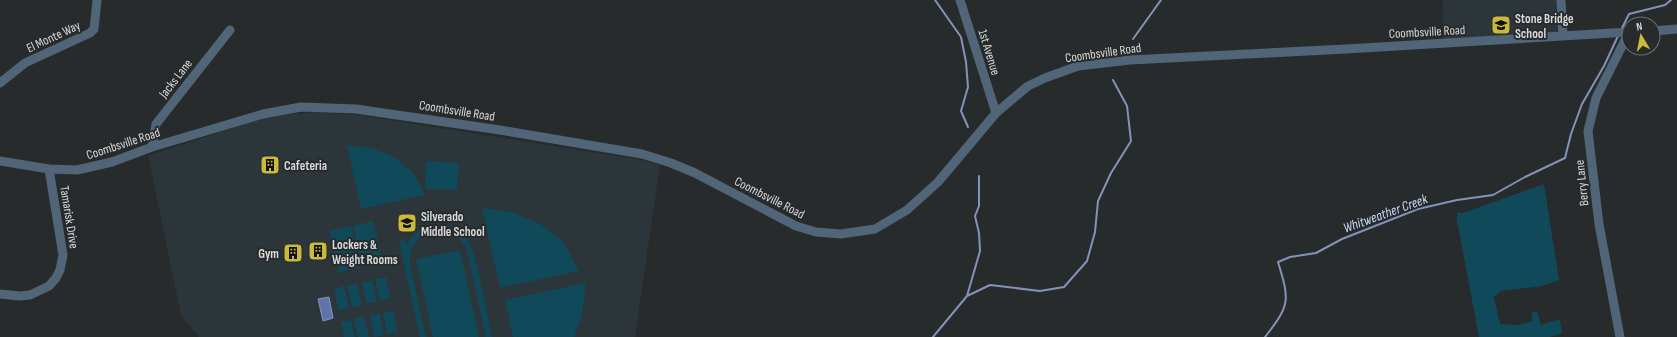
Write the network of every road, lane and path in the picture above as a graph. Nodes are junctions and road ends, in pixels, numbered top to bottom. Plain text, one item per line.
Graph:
1 (97, 0) edge
2 (960, 0) edge
3 (1561, 0) edge
4 (1677, 29) edge
5 (230, 30) dead end
6 (1661, 30) edge
7 (1621, 33) edge
8 (1563, 36) junction
9 (1621, 48) edge
10 (0, 83) edge
11 (996, 113) junction
12 (152, 147) junction
13 (0, 162) edge
14 (49, 169) junction
15 (0, 294) edge
16 (1620, 337) edge

1 - 10 street, El Monte Way
2 - 11 street, 1st Avenue
3 - 8 street
4 - 6 street
5 - 12 street, Jacks Lane
7 - 8 street, Coombsville Road
8 - 11 street, Coombsville Road
9 - 16 street, Berry Lane
11 - 12 street, Coombsville Road
12 - 14 street, Coombsville Road
13 - 14 street, Coombsville Road
14 - 15 street, Tamarisk Drive

